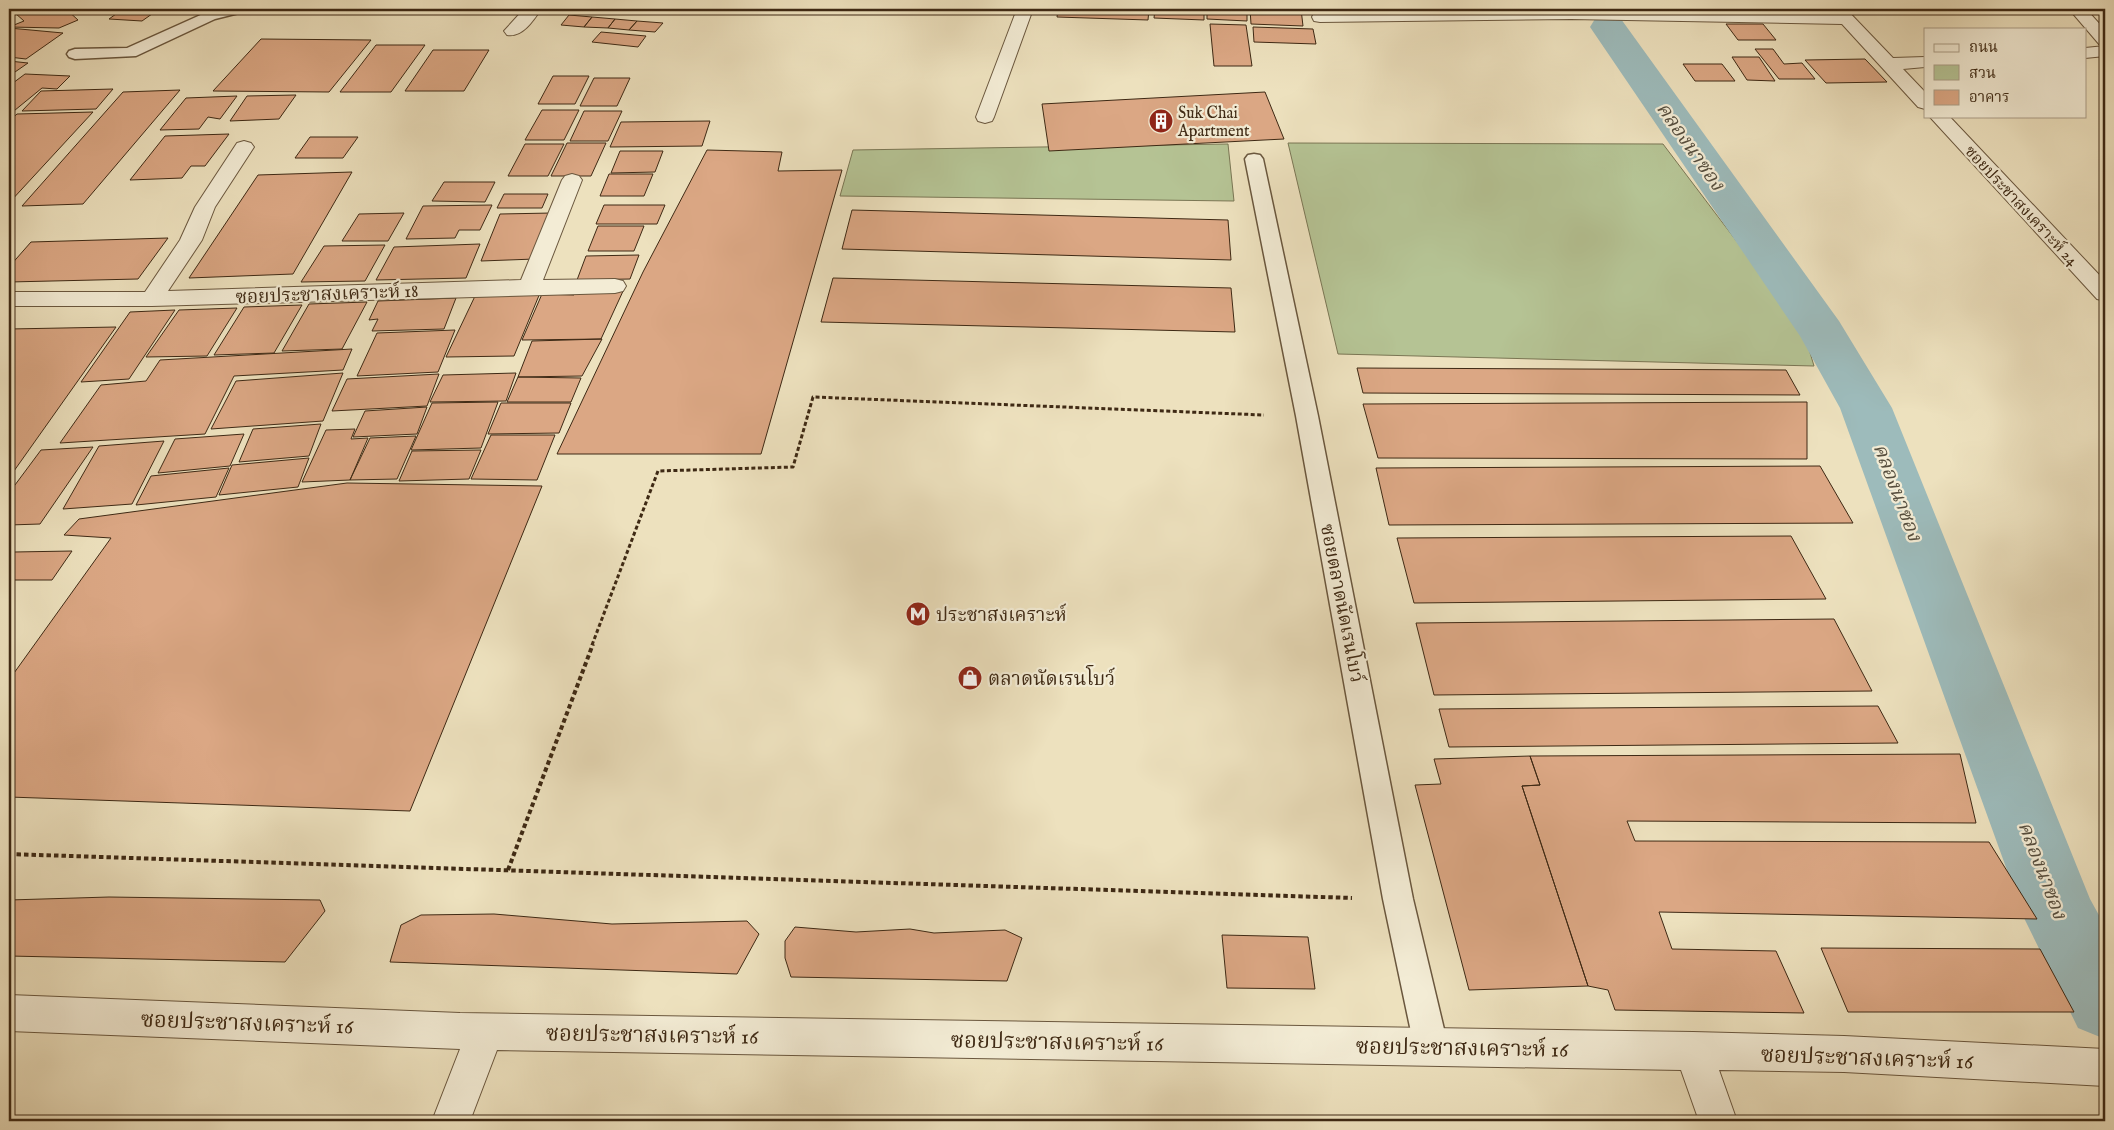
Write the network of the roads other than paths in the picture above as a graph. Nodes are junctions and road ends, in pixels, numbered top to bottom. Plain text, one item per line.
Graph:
1 (238, 9) edge
2 (533, 9) edge
3 (1025, 9) edge
4 (2077, 9) edge
5 (1570, 11) edge
6 (1842, 14) edge
7 (1320, 17) dead end
8 (513, 31) dead end
9 (2105, 40) edge
10 (2105, 51) edge
11 (2086, 52) edge
12 (75, 54) dead end
13 (1924, 62) edge
14 (1889, 64) junction
15 (1924, 102) edge
16 (985, 117) dead end
17 (1940, 118) edge
18 (244, 146) dead end
19 (1254, 159) dead end
20 (572, 180) dead end
21 (615, 286) dead end
22 (529, 287) junction
23 (2105, 294) edge
24 (152, 298) junction
25 (9, 299) edge
26 (9, 1013) edge
27 (485, 1032) junction
28 (1431, 1046) junction
29 (1694, 1050) junction
30 (2105, 1068) edge
31 (451, 1121) edge
32 (1718, 1121) edge

1 - 12 lane
2 - 8 street
3 - 16 street
4 - 9 street
5 - 6 street
5 - 7 street
6 - 14 street
10 - 11 street
13 - 14 street
14 - 15 street
17 - 23 street, ซอยประชาสงเคราะห์ 24
18 - 24 street
19 - 28 lane, ซอยตลาดนัดเรนโบว์
20 - 22 street
21 - 22 street, ซอยประชาสงเคราะห์ 18
22 - 24 street, ซอยประชาสงเคราะห์ 18
24 - 25 street, ซอยประชาสงเคราะห์ 18
26 - 27 street, ซอยประชาสงเคราะห์ 16
27 - 28 street, ซอยประชาสงเคราะห์ 16
27 - 31 street
28 - 29 street, ซอยประชาสงเคราะห์ 16
29 - 30 street, ซอยประชาสงเคราะห์ 16
29 - 32 street

